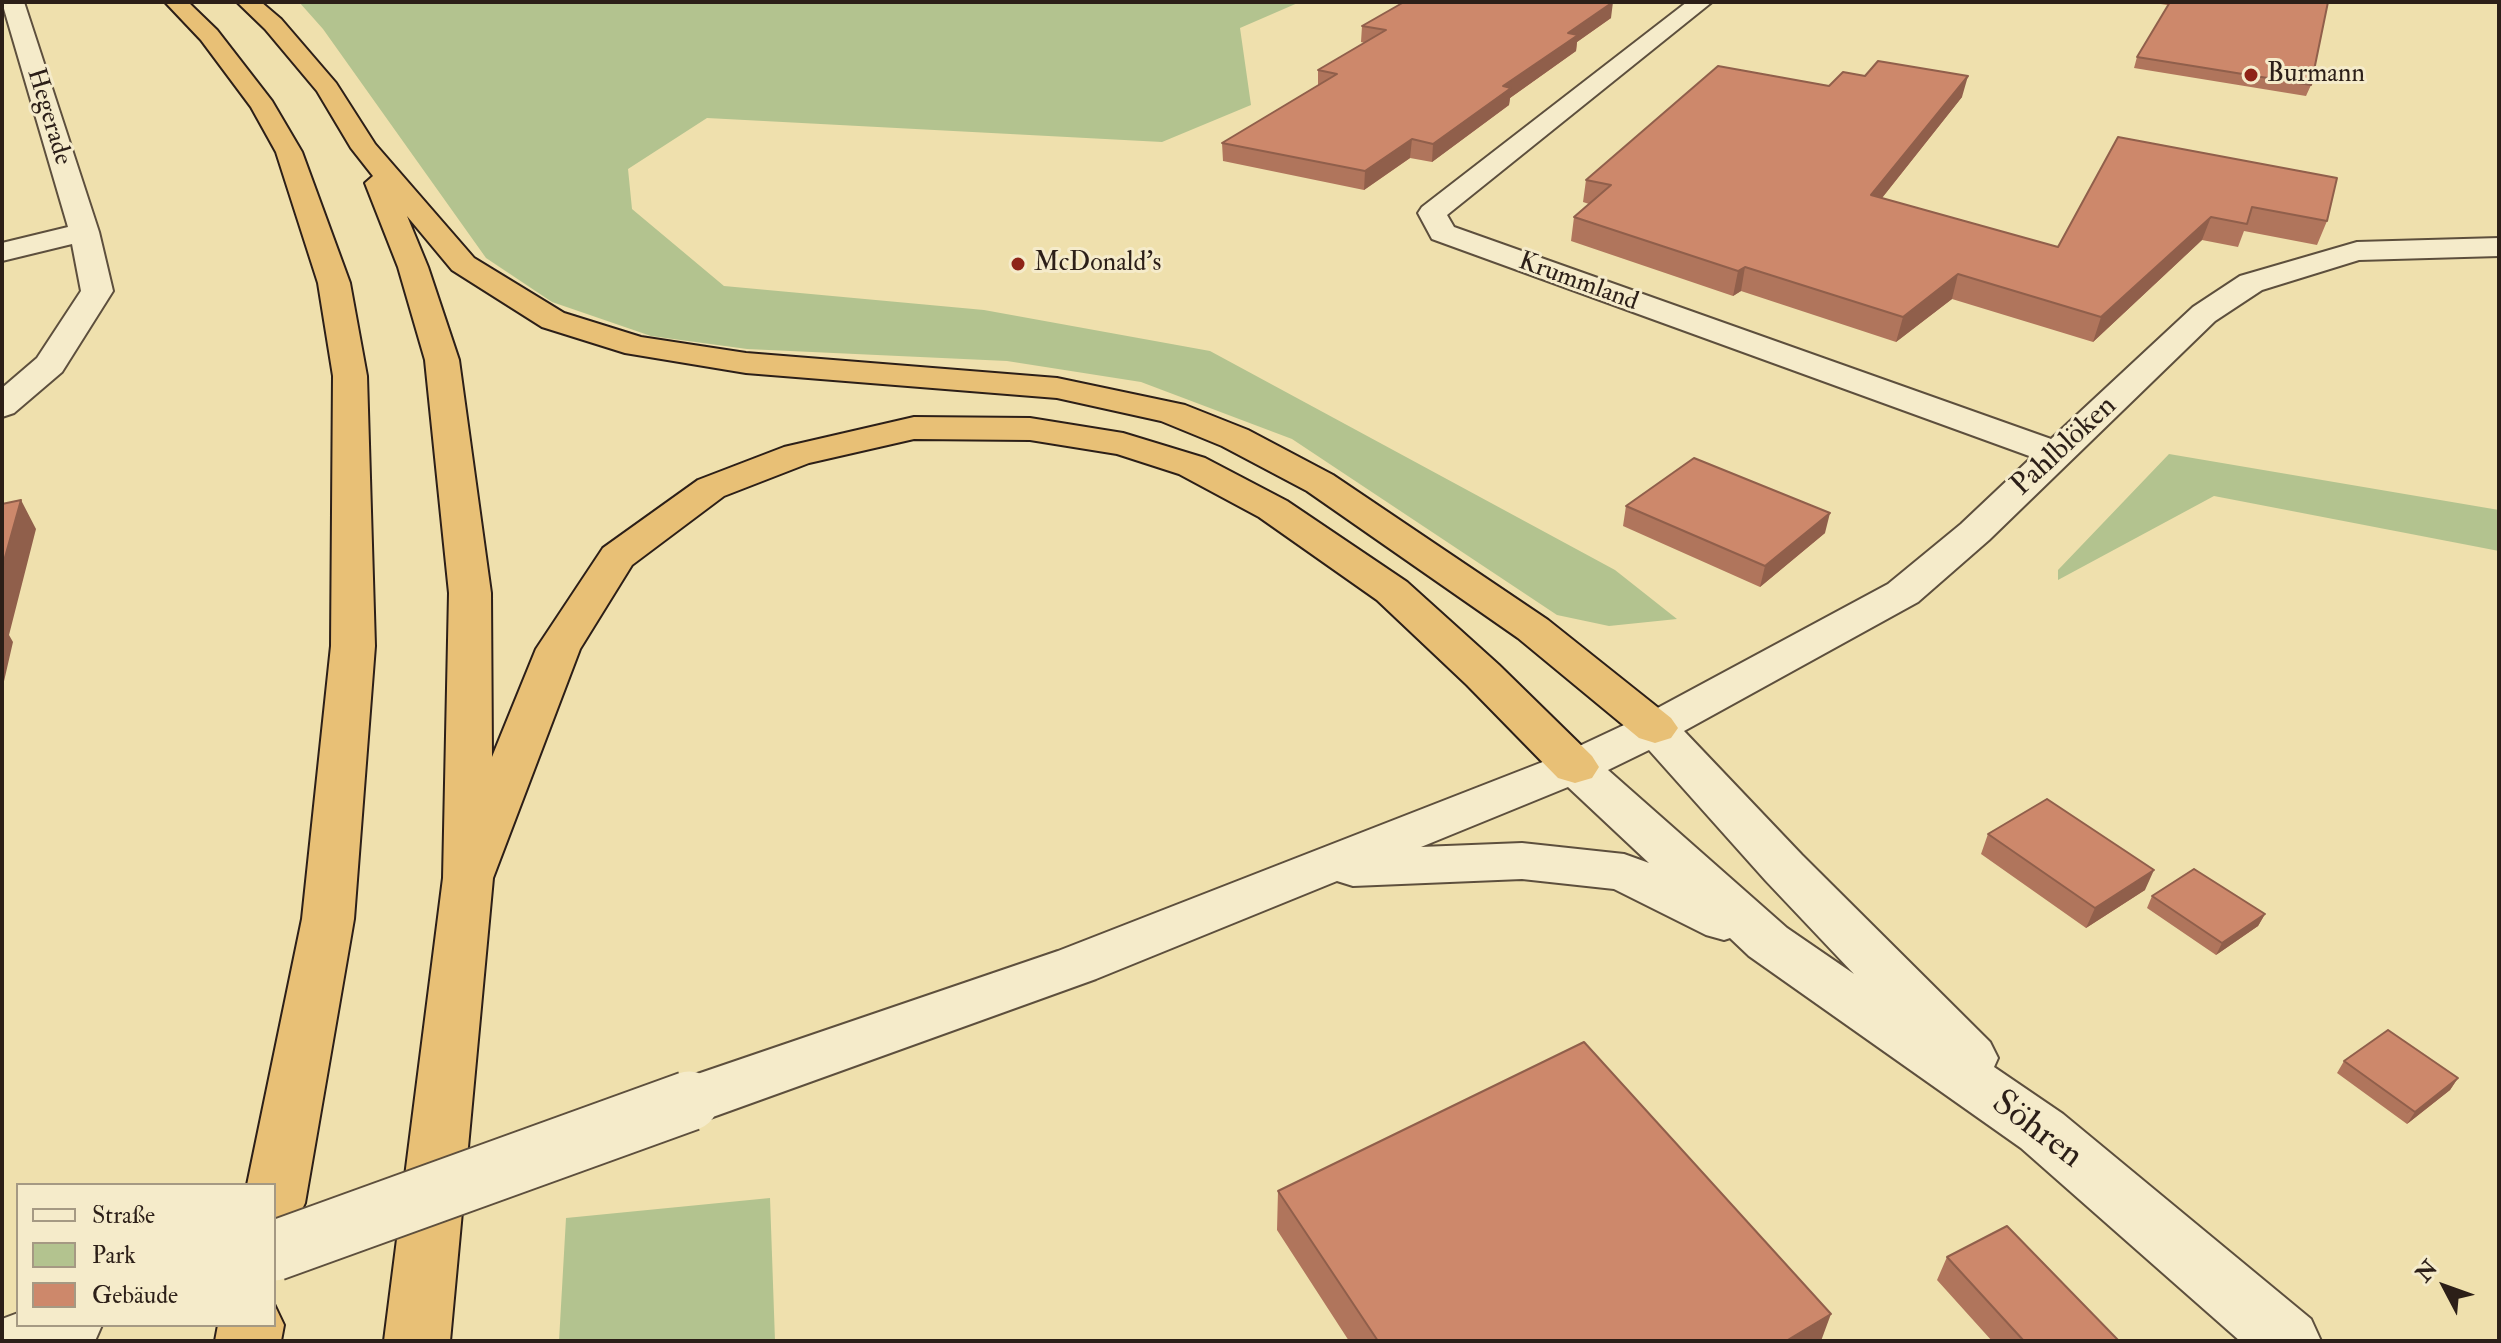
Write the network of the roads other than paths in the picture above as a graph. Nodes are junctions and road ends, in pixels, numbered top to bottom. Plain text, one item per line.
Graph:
1 (13, 2) edge
2 (176, 2) edge
3 (248, 2) edge
4 (1701, 2) edge
5 (364, 148) junction
6 (84, 232) junction
7 (2499, 247) edge
8 (2, 252) edge
9 (2, 406) edge
10 (2058, 454) junction
11 (1655, 728) junction
12 (1575, 767) junction
13 (1323, 869) junction
14 (468, 878) junction
15 (1768, 942) junction
16 (2042, 1131) junction
17 (276, 1192) edge
18 (276, 1250) edge
19 (64, 1327) edge
20 (25, 1341) edge
21 (417, 1341) edge
22 (2288, 1341) edge

1 - 6 street, Hegerade
2 - 17 highway
3 - 5 highway
4 - 10 street, Krummland
5 - 11 highway
5 - 14 highway
6 - 8 street
6 - 9 street, Hegerade
7 - 10 street, Pahlblöken
10 - 11 street, Pahlblöken
11 - 12 street, Pahlblöken
11 - 16 street
12 - 13 street, Pahlblöken
12 - 14 highway
12 - 15 street
13 - 15 street
13 - 18 street, Pahlblöken, bridge
14 - 21 highway
15 - 16 street, Söhren
16 - 22 street, Söhren
19 - 20 street

